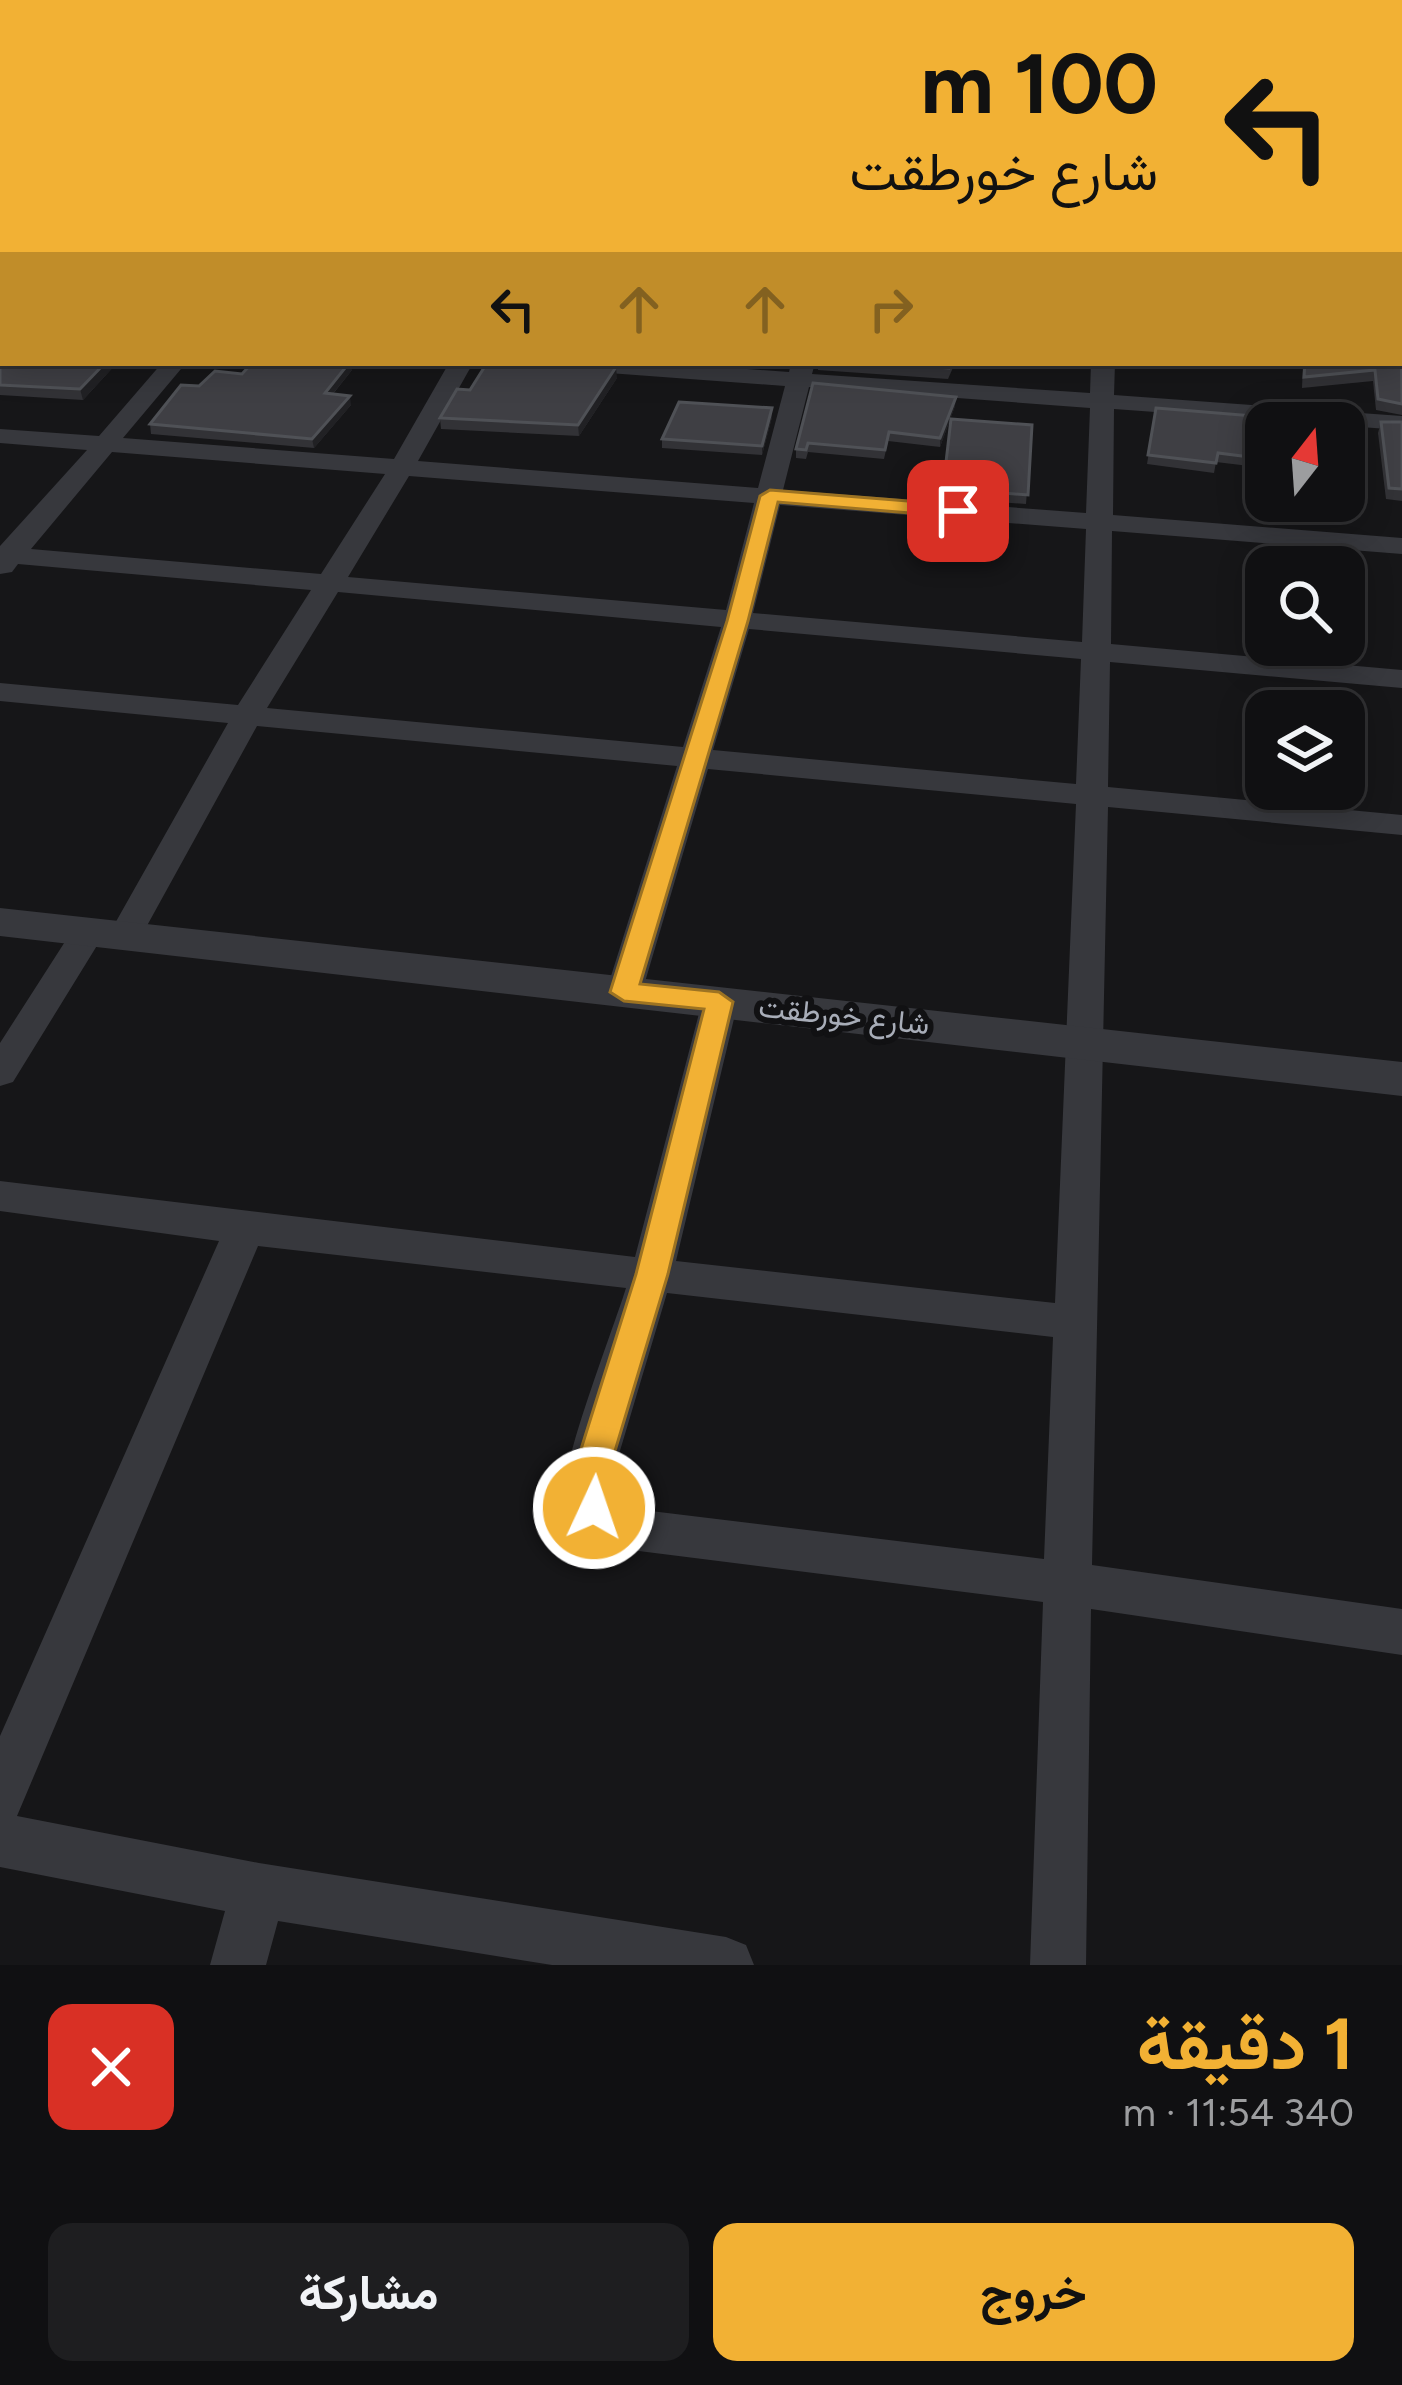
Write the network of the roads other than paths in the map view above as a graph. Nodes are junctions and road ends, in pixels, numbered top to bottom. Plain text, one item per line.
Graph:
1 (171, 366) edge
2 (459, 366) edge
3 (646, 366) edge
4 (801, 372) edge
5 (1102, 382) edge
6 (1402, 423) edge
7 (0, 436) edge
8 (104, 444) junction
9 (403, 467) junction
10 (770, 496) junction
11 (1100, 522) junction
12 (1402, 546) edge
13 (4, 559) edge
14 (330, 585) junction
15 (737, 621) junction
16 (1099, 653) junction
17 (1402, 679) edge
18 (0, 692) edge
19 (247, 716) junction
20 (693, 758) junction
21 (1094, 796) junction
22 (1402, 825) edge
23 (0, 922) edge
24 (108, 932) junction
25 (624, 992) junction
26 (719, 1002) junction
27 (1086, 1041) junction
28 (0, 1073) edge
29 (1402, 1079) edge
30 (0, 1196) edge
31 (245, 1229) junction
32 (652, 1274) junction
33 (1078, 1323) junction
34 (1066, 1583) junction
35 (1402, 1632) edge
36 (0, 1797) edge
37 (0, 1840) edge
38 (259, 1890) junction
39 (238, 1965) edge
40 (725, 1965) edge
41 (1058, 1965) edge

1 - 8 street
2 - 9 street
3 - 4 street
4 - 5 street
4 - 10 street
5 - 6 street
5 - 11 street
7 - 8 street
8 - 9 street
8 - 13 street
9 - 10 street
9 - 14 street
10 - 11 street
10 - 15 street
11 - 12 street
11 - 16 street
13 - 14 street
14 - 15 street
14 - 19 street
15 - 16 street
15 - 20 street
16 - 17 street
16 - 21 street
18 - 19 street
19 - 20 street
19 - 24 street
20 - 21 street
20 - 25 street
21 - 22 street
21 - 27 street
23 - 24 street, شارع خورطقت
24 - 25 street, شارع خورطقت
24 - 28 street
25 - 26 street, شارع خورطقت
26 - 27 street, شارع خورطقت
26 - 32 street
27 - 29 street, شارع خورطقت
27 - 33 street
30 - 31 street
31 - 32 street
31 - 36 street
32 - 33 street
32 - 34 street
33 - 34 street
34 - 35 street
34 - 41 street
37 - 38 street
38 - 39 street
38 - 40 street

